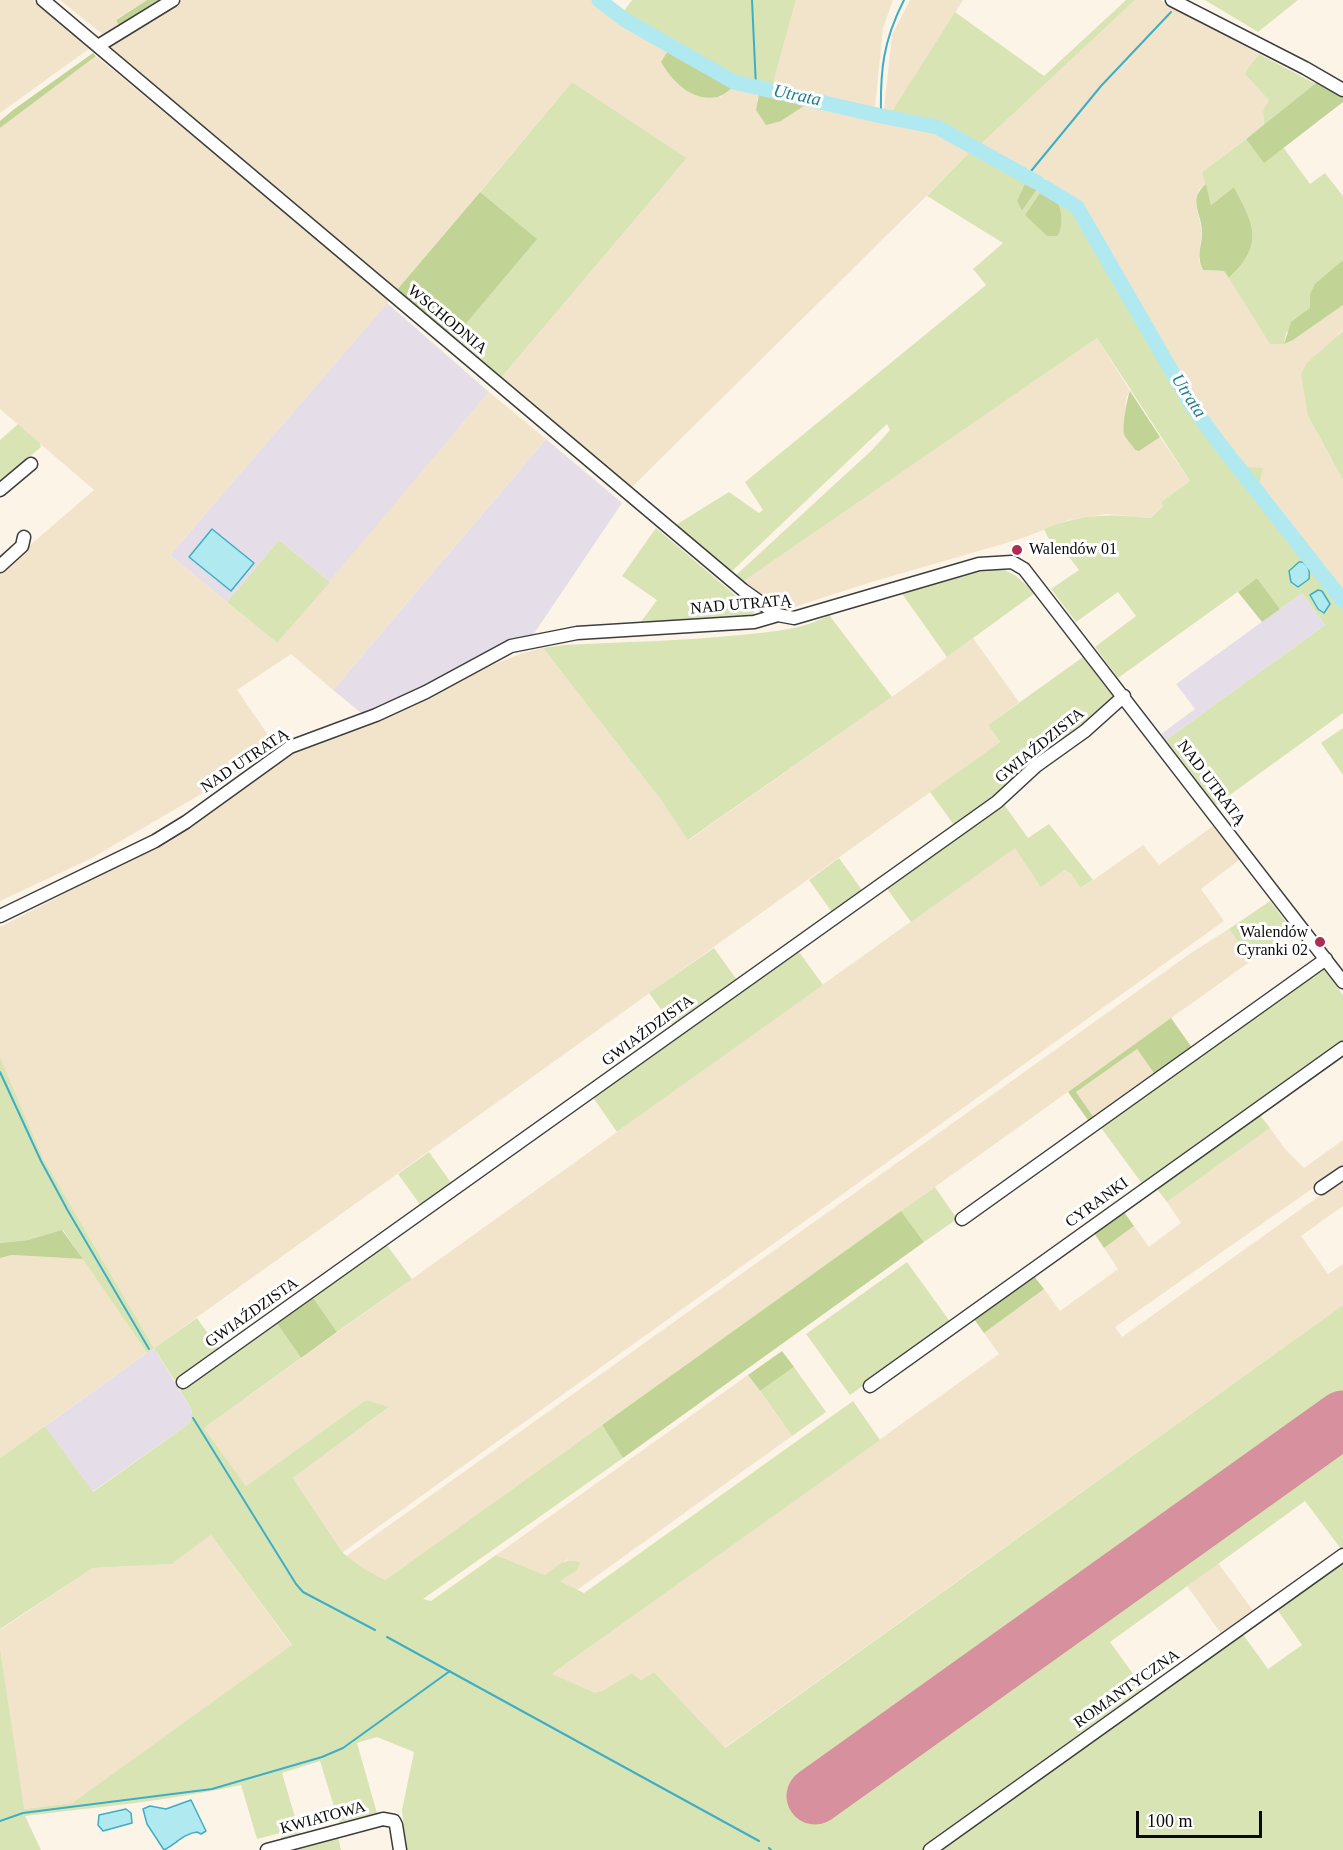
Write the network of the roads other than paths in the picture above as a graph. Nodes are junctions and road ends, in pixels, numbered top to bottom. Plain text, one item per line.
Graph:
1 (43, 0) edge
2 (173, 0) edge
3 (1172, 0) edge
4 (98, 46) junction
5 (1343, 90) edge
6 (31, 464) dead end
7 (0, 490) edge
8 (24, 537) dead end
9 (0, 566) edge
10 (778, 615) junction
11 (1124, 696) junction
12 (0, 916) edge
13 (1326, 959) junction
14 (1343, 982) edge
15 (1343, 1048) edge
16 (1343, 1173) edge
17 (1321, 1188) dead end
18 (962, 1219) dead end
19 (183, 1382) dead end
20 (870, 1386) dead end
21 (1343, 1555) edge
22 (267, 1850) edge
23 (400, 1850) edge
24 (930, 1850) edge

1 - 4 street, WSCHODNIA
2 - 4 street
3 - 5 street
4 - 10 street, WSCHODNIA
6 - 7 street
8 - 9 street
10 - 11 street, NAD UTRATĄ
10 - 12 street, NAD UTRATĄ
11 - 13 street, NAD UTRATĄ
11 - 19 street, GWIAŹDZISTA
13 - 14 street, NAD UTRATĄ
13 - 18 street
15 - 20 street, CYRANKI
16 - 17 street
21 - 24 street, ROMANTYCZNA
22 - 23 street, KWIATOWA

